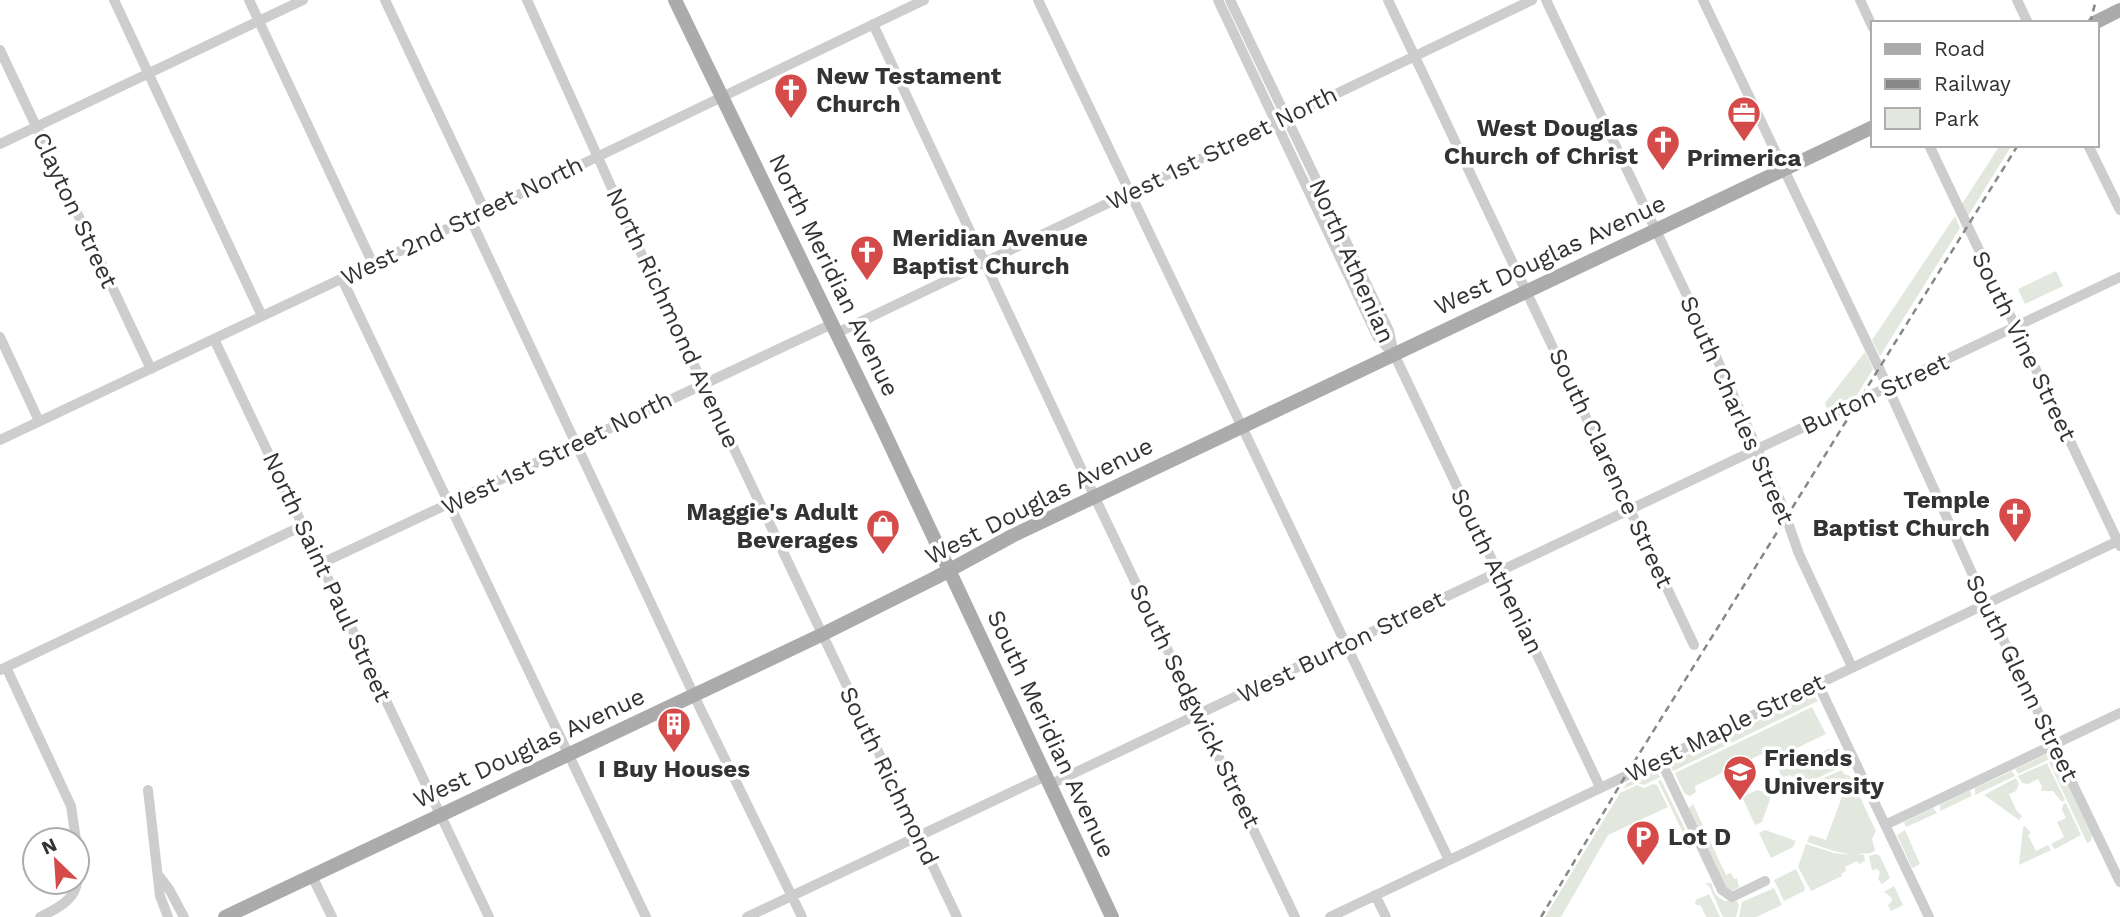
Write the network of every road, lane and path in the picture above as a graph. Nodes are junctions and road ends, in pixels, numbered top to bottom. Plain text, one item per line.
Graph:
1 (114, 0) edge
2 (249, 0) edge
3 (303, 0) edge
4 (385, 0) edge
5 (527, 0) edge
6 (675, 0) edge
7 (924, 0) edge
8 (1038, 0) edge
9 (1218, 0) edge
10 (1230, 0) edge
11 (1388, 0) edge
12 (1532, 0) edge
13 (1546, 0) edge
14 (1703, 0) edge
15 (1860, 0) edge
16 (2017, 0) edge
17 (2120, 10) edge
18 (259, 21) junction
19 (2027, 21) edge
20 (2098, 21) edge
21 (873, 24) junction
22 (1871, 24) edge
23 (0, 50) edge
24 (1415, 55) junction
25 (149, 73) junction
26 (722, 96) junction
27 (1280, 119) junction
28 (36, 127) junction
29 (1871, 128) edge
30 (0, 144) edge
31 (1930, 147) edge
32 (2089, 147) edge
33 (598, 156) junction
34 (1783, 169) junction
35 (1130, 191) junction
36 (2120, 210) edge
37 (485, 211) junction
38 (470, 218) junction
39 (1655, 230) junction
40 (983, 262) junction
41 (373, 264) junction
42 (2120, 278) edge
43 (342, 279) junction
44 (1527, 290) junction
45 (262, 316) junction
46 (834, 328) junction
47 (2015, 328) junction
48 (0, 337) edge
49 (214, 339) junction
50 (1394, 354) junction
51 (151, 369) junction
52 (703, 383) junction
53 (1886, 389) junction
54 (40, 421) junction
55 (1242, 426) junction
56 (0, 440) edge
57 (576, 444) junction
58 (1758, 449) junction
59 (1094, 496) junction
60 (449, 505) junction
61 (1630, 509) junction
62 (303, 526) junction
63 (2119, 542) edge
64 (320, 564) junction
65 (948, 570) junction
66 (1496, 572) junction
67 (1986, 604) junction
68 (821, 635) junction
69 (1346, 644) junction
70 (1694, 645) dead end
71 (1852, 667) junction
72 (3, 669) edge
73 (1818, 684) junction
74 (694, 695) junction
75 (2120, 713) edge
76 (1199, 715) junction
77 (2054, 744) junction
78 (568, 755) junction
79 (1660, 759) junction
80 (1049, 779) junction
81 (1600, 787) junction
82 (148, 790) dead end
83 (440, 815) junction
84 (1885, 825) junction
85 (74, 826) edge
86 (919, 836) junction
87 (1449, 860) junction
88 (159, 876) junction
89 (312, 876) junction
90 (1765, 881) dead end
91 (2120, 881) edge
92 (1376, 895) junction
93 (73, 896) edge
94 (791, 896) junction
95 (40, 917) edge
96 (168, 917) edge
97 (184, 917) edge
98 (225, 917) edge
99 (332, 917) edge
100 (489, 917) edge
101 (646, 917) edge
102 (747, 917) edge
103 (802, 917) edge
104 (957, 917) edge
105 (1112, 917) edge
106 (1296, 917) edge
107 (1331, 917) edge
108 (1386, 917) edge
109 (1929, 917) edge

1 - 25 street
2 - 18 street
3 - 18 street
4 - 37 street
5 - 33 street, North Richmond Avenue
6 - 26 main road, North Meridian Avenue
7 - 21 street, West 2nd Street North
8 - 35 street
9 - 27 street, North Athenian
10 - 27 street, North Athenian
11 - 24 street, South Clarence Street
12 - 24 street, West 1st Street North
13 - 39 street, South Charles Street
14 - 34 street, South Glenn Street
15 - 22 street
16 - 19 street
17 - 20 main road
18 - 25 street
18 - 41 street
21 - 26 street, West 2nd Street North
21 - 40 street, South Sedgwick Street
23 - 28 street, Clayton Street
24 - 27 street, West 1st Street North
24 - 44 street, South Clarence Street
25 - 28 street
25 - 45 street
26 - 33 street, West 2nd Street North
26 - 46 main road, North Meridian Avenue
27 - 35 street, West 1st Street North
27 - 50 street, North Athenian
28 - 30 street
28 - 51 street, Clayton Street
29 - 34 main road, West Douglas Avenue
31 - 47 street, South Vine Street
32 - 36 street
33 - 37 street, West 2nd Street North
33 - 52 street, North Richmond Avenue
34 - 39 main road, West Douglas Avenue
34 - 53 street, South Glenn Street
35 - 40 street, West 1st Street North
35 - 55 street
37 - 38 street, West 2nd Street North
38 - 41 street, West 2nd Street North
38 - 57 street
39 - 44 main road, West Douglas Avenue
39 - 58 street, South Charles Street
40 - 46 street, West 1st Street North
40 - 59 street, South Sedgwick Street
41 - 43 street, West 2nd Street North
42 - 47 street, Burton Street
43 - 45 street, West 2nd Street North
43 - 60 street
44 - 50 main road, West Douglas Avenue
44 - 61 street, South Clarence Street
45 - 49 street, West 2nd Street North
46 - 52 street, West 1st Street North
46 - 65 main road, North Meridian Avenue
47 - 53 street, Burton Street
47 - 63 street, South Vine Street
48 - 54 street
49 - 51 street, West 2nd Street North
49 - 62 street, North Saint Paul Street
50 - 55 main road, West Douglas Avenue
50 - 66 street, South Athenian
51 - 54 street, West 2nd Street North
52 - 57 street, West 1st Street North
52 - 68 street, North Richmond Avenue
53 - 58 street, Burton Street
53 - 67 street, South Glenn Street
54 - 56 street, West 2nd Street North
55 - 59 main road, West Douglas Avenue
55 - 69 street
57 - 60 street, West 1st Street North
57 - 74 street
58 - 61 street, Burton Street
58 - 71 street, South Charles Street
59 - 65 main road, West Douglas Avenue
59 - 76 street, South Sedgwick Street
60 - 64 street, West 1st Street North
60 - 78 street
61 - 66 street, West Burton Street
61 - 70 street, South Clarence Street
62 - 64 street, North Saint Paul Street
62 - 72 street
63 - 67 street, West Maple Street
64 - 83 street, North Saint Paul Street
65 - 68 main road, West Douglas Avenue
65 - 80 main road, South Meridian Avenue
66 - 69 street, West Burton Street
66 - 81 street, South Athenian
67 - 71 street, West Maple Street
67 - 77 street, South Glenn Street
68 - 74 main road, West Douglas Avenue
68 - 86 street, South Richmond
69 - 76 street, West Burton Street
69 - 87 street
71 - 73 street, West Maple Street
72 - 85 street
73 - 79 street, West Maple Street
73 - 84 street
74 - 78 main road, West Douglas Avenue
74 - 94 street
75 - 77 street
76 - 80 street, West Burton Street
76 - 106 street, South Sedgwick Street
77 - 84 street
77 - 91 street, South Glenn Street
78 - 83 main road, West Douglas Avenue
78 - 101 street
79 - 81 street, West Maple Street
79 - 90 street
80 - 86 street, West Burton Street
80 - 105 main road, South Meridian Avenue
81 - 87 street, West Maple Street
82 - 88 street
83 - 89 main road, West Douglas Avenue
83 - 100 street, North Saint Paul Street
84 - 109 street
86 - 94 street, West Burton Street
86 - 104 street, South Richmond
87 - 92 street, West Maple Street
88 - 96 street
88 - 97 street
89 - 98 main road, West Douglas Avenue
89 - 99 street
92 - 107 street, West Maple Street
92 - 108 street
93 - 95 street
94 - 102 street, West Burton Street
94 - 103 street

